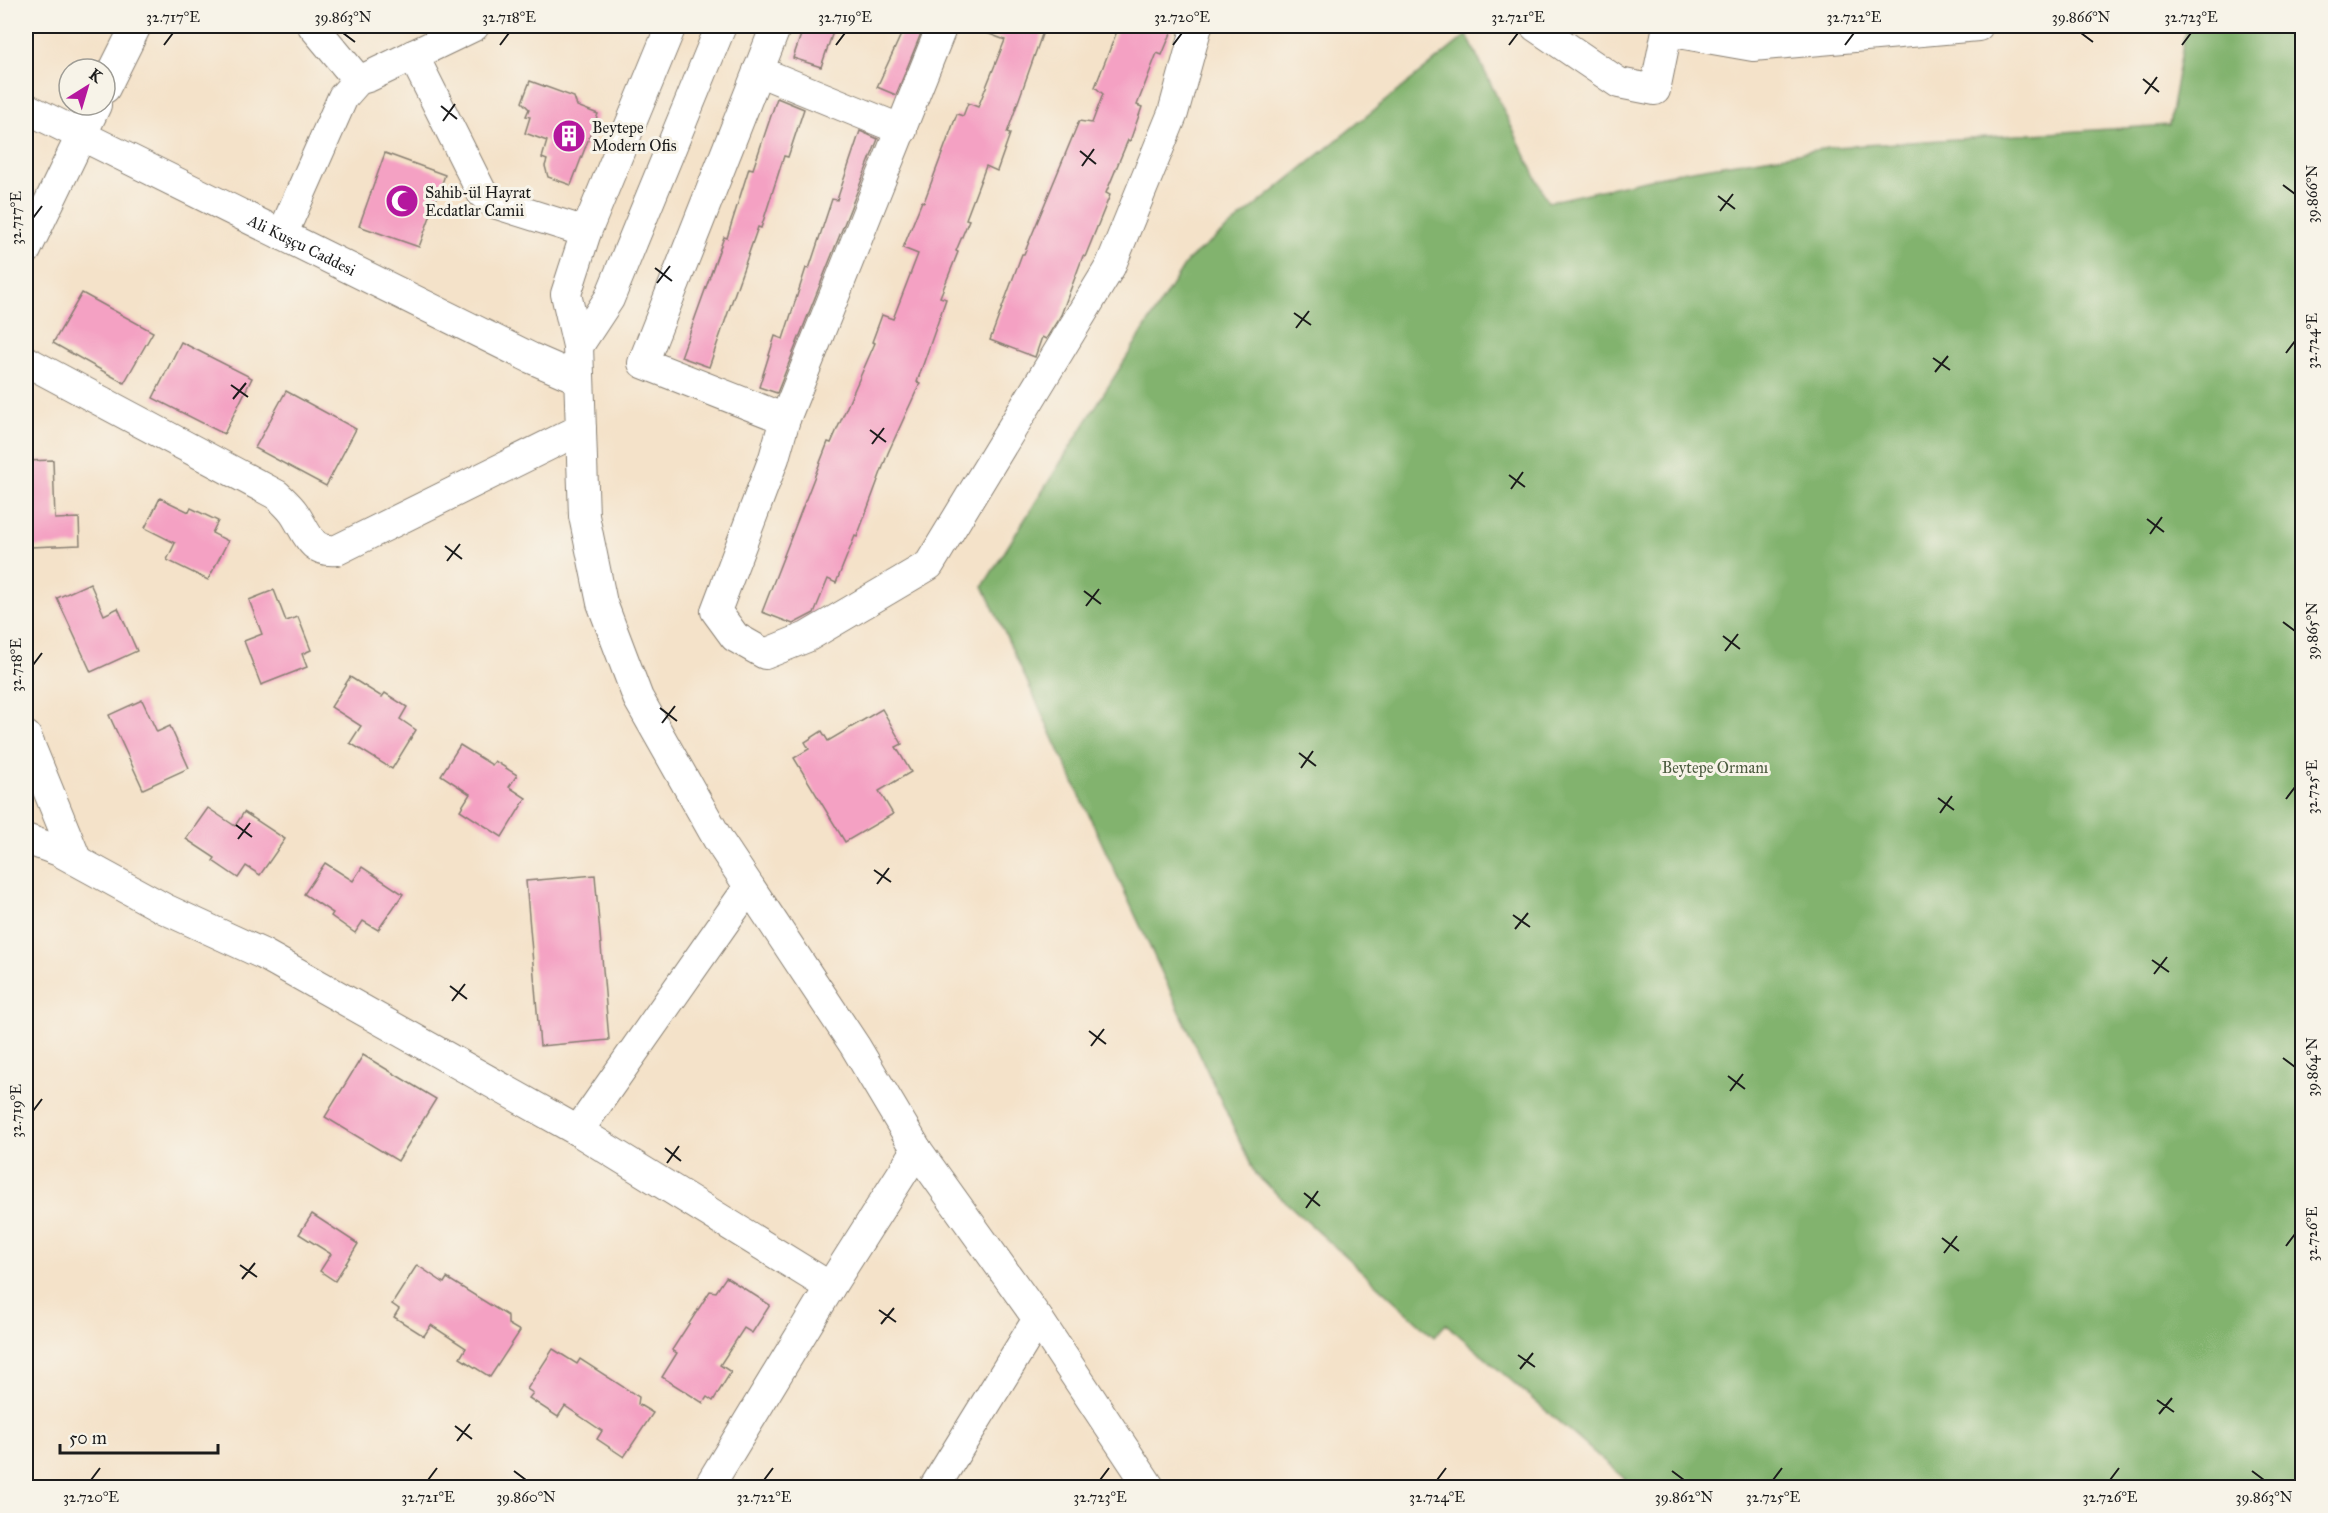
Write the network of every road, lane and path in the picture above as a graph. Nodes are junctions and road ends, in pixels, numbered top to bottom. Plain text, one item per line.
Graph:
1 (136, 26) edge
2 (313, 26) edge
3 (474, 26) edge
4 (671, 26) edge
5 (721, 26) edge
6 (776, 26) edge
7 (942, 26) edge
8 (1197, 26) edge
9 (1535, 26) edge
10 (1978, 26) edge
11 (1668, 28) edge
12 (413, 55) junction
13 (117, 64) edge
14 (758, 71) junction
15 (358, 80) junction
16 (26, 108) edge
17 (90, 117) edge
18 (902, 130) junction
19 (81, 135) junction
20 (586, 232) junction
21 (282, 235) junction
22 (26, 250) edge
23 (578, 346) junction
24 (26, 361) edge
25 (579, 379) junction
26 (785, 419) junction
27 (581, 429) junction
28 (26, 736) edge
29 (26, 839) edge
30 (76, 859) junction
31 (749, 887) junction
32 (578, 1131) junction
33 (917, 1150) junction
34 (830, 1287) junction
35 (1038, 1319) junction
36 (708, 1488) edge
37 (934, 1488) edge
38 (1150, 1488) edge

1 - 13 street
2 - 15 street
3 - 12 street
4 - 20 street
5 - 23 street
6 - 14 street
7 - 18 street
8 - 26 street
9 - 11 street
10 - 11 street
12 - 15 street
12 - 20 street
14 - 18 street
14 - 26 street
15 - 21 street
16 - 19 street, Ali Kuşçu Caddesi
17 - 19 street
18 - 26 street
19 - 21 street, Ali Kuşçu Caddesi
19 - 22 street
20 - 23 street
21 - 25 street, Ali Kuşçu Caddesi
23 - 25 street
24 - 27 street
25 - 27 street
27 - 31 street
28 - 30 street
29 - 30 street
30 - 32 street
31 - 32 street
31 - 33 street
32 - 34 street
33 - 34 street
33 - 35 street
34 - 36 street
35 - 37 street
35 - 38 street

